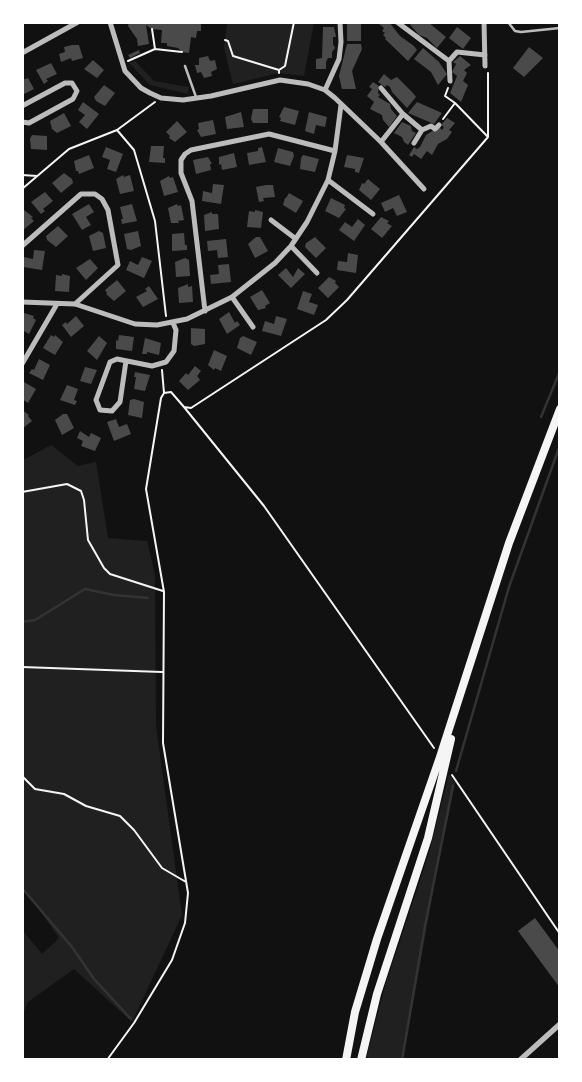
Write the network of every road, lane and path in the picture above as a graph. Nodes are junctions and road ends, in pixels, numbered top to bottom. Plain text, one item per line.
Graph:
1 (78, 22) edge
2 (110, 22) edge
3 (294, 22) edge
4 (340, 22) edge
5 (397, 22) edge
6 (484, 22) edge
7 (508, 22) edge
8 (560, 28) edge
9 (152, 29) dead end
10 (225, 40) dead end
11 (155, 49) junction
12 (182, 52) dead end
13 (22, 53) edge
14 (485, 55) junction
15 (448, 62) junction
16 (121, 64) junction
17 (184, 66) dead end
18 (485, 66) joint
19 (279, 70) junction
20 (280, 80) junction
21 (450, 81) joint
22 (381, 88) dead end
23 (325, 90) junction
24 (161, 98) junction
25 (196, 99) junction
26 (455, 103) junction
27 (341, 104) junction
28 (22, 106) edge
29 (403, 114) junction
30 (22, 122) edge
31 (439, 125) joint
32 (117, 130) junction
33 (422, 130) junction
34 (488, 137) junction
35 (381, 142) junction
36 (414, 144) dead end
37 (336, 151) junction
38 (22, 175) edge
39 (38, 176) junction
40 (328, 180) junction
41 (22, 189) edge
42 (424, 189) dead end
43 (373, 214) dead end
44 (271, 220) dead end
45 (296, 239) junction
46 (22, 246) edge
47 (290, 246) junction
48 (318, 274) dead end
49 (232, 297) junction
50 (22, 302) edge
51 (56, 304) junction
52 (75, 304) junction
53 (205, 311) junction
54 (173, 324) junction
55 (253, 327) dead end
56 (126, 361) junction
57 (22, 364) edge
58 (160, 366) junction
59 (164, 393) junction
60 (184, 407) junction
61 (560, 409) edge
62 (22, 492) edge
63 (164, 592) junction
64 (22, 668) edge
65 (162, 672) junction
66 (461, 695) junction
67 (440, 758) junction
68 (445, 765) junction
69 (22, 776) edge
70 (186, 882) junction
71 (560, 934) edge
72 (560, 1024) edge
73 (107, 1060) edge
74 (346, 1060) edge
75 (361, 1060) edge
76 (520, 1060) edge

1 - 13 street
2 - 16 street
3 - 19 path
4 - 23 street
5 - 15 street
6 - 14 street
7 - 8 lane
9 - 11 path
10 - 19 path
11 - 12 path
11 - 16 path
14 - 15 street
14 - 18 street
15 - 21 street
16 - 24 street
17 - 25 lane
18 - 34 path
19 - 20 path
20 - 23 street
20 - 25 street
21 - 26 path
22 - 29 street
23 - 27 street
24 - 25 street
24 - 32 path
26 - 31 path
26 - 34 path
27 - 35 street
27 - 37 street
28 - 30 street
29 - 33 street
29 - 35 street
31 - 33 street
32 - 39 path
32 - 54 path
33 - 36 street
34 - 60 path
35 - 42 street
37 - 40 street
37 - 53 street
38 - 39 path
39 - 41 path
40 - 43 street
40 - 45 street
44 - 45 street
45 - 47 street
46 - 52 street
47 - 48 street
47 - 49 street
49 - 53 street
49 - 55 street
50 - 51 street
51 - 52 street
51 - 57 street
52 - 54 street
53 - 54 street
54 - 58 street
56 - 56 street
56 - 58 street
58 - 59 path
59 - 60 path
59 - 63 path
60 - 67 path
61 - 66 main road
62 - 63 path
63 - 65 path
64 - 65 path
65 - 70 path
66 - 67 main road
66 - 68 main road
67 - 74 main road
68 - 71 path
68 - 75 main road
69 - 70 path
70 - 73 path
72 - 76 street

